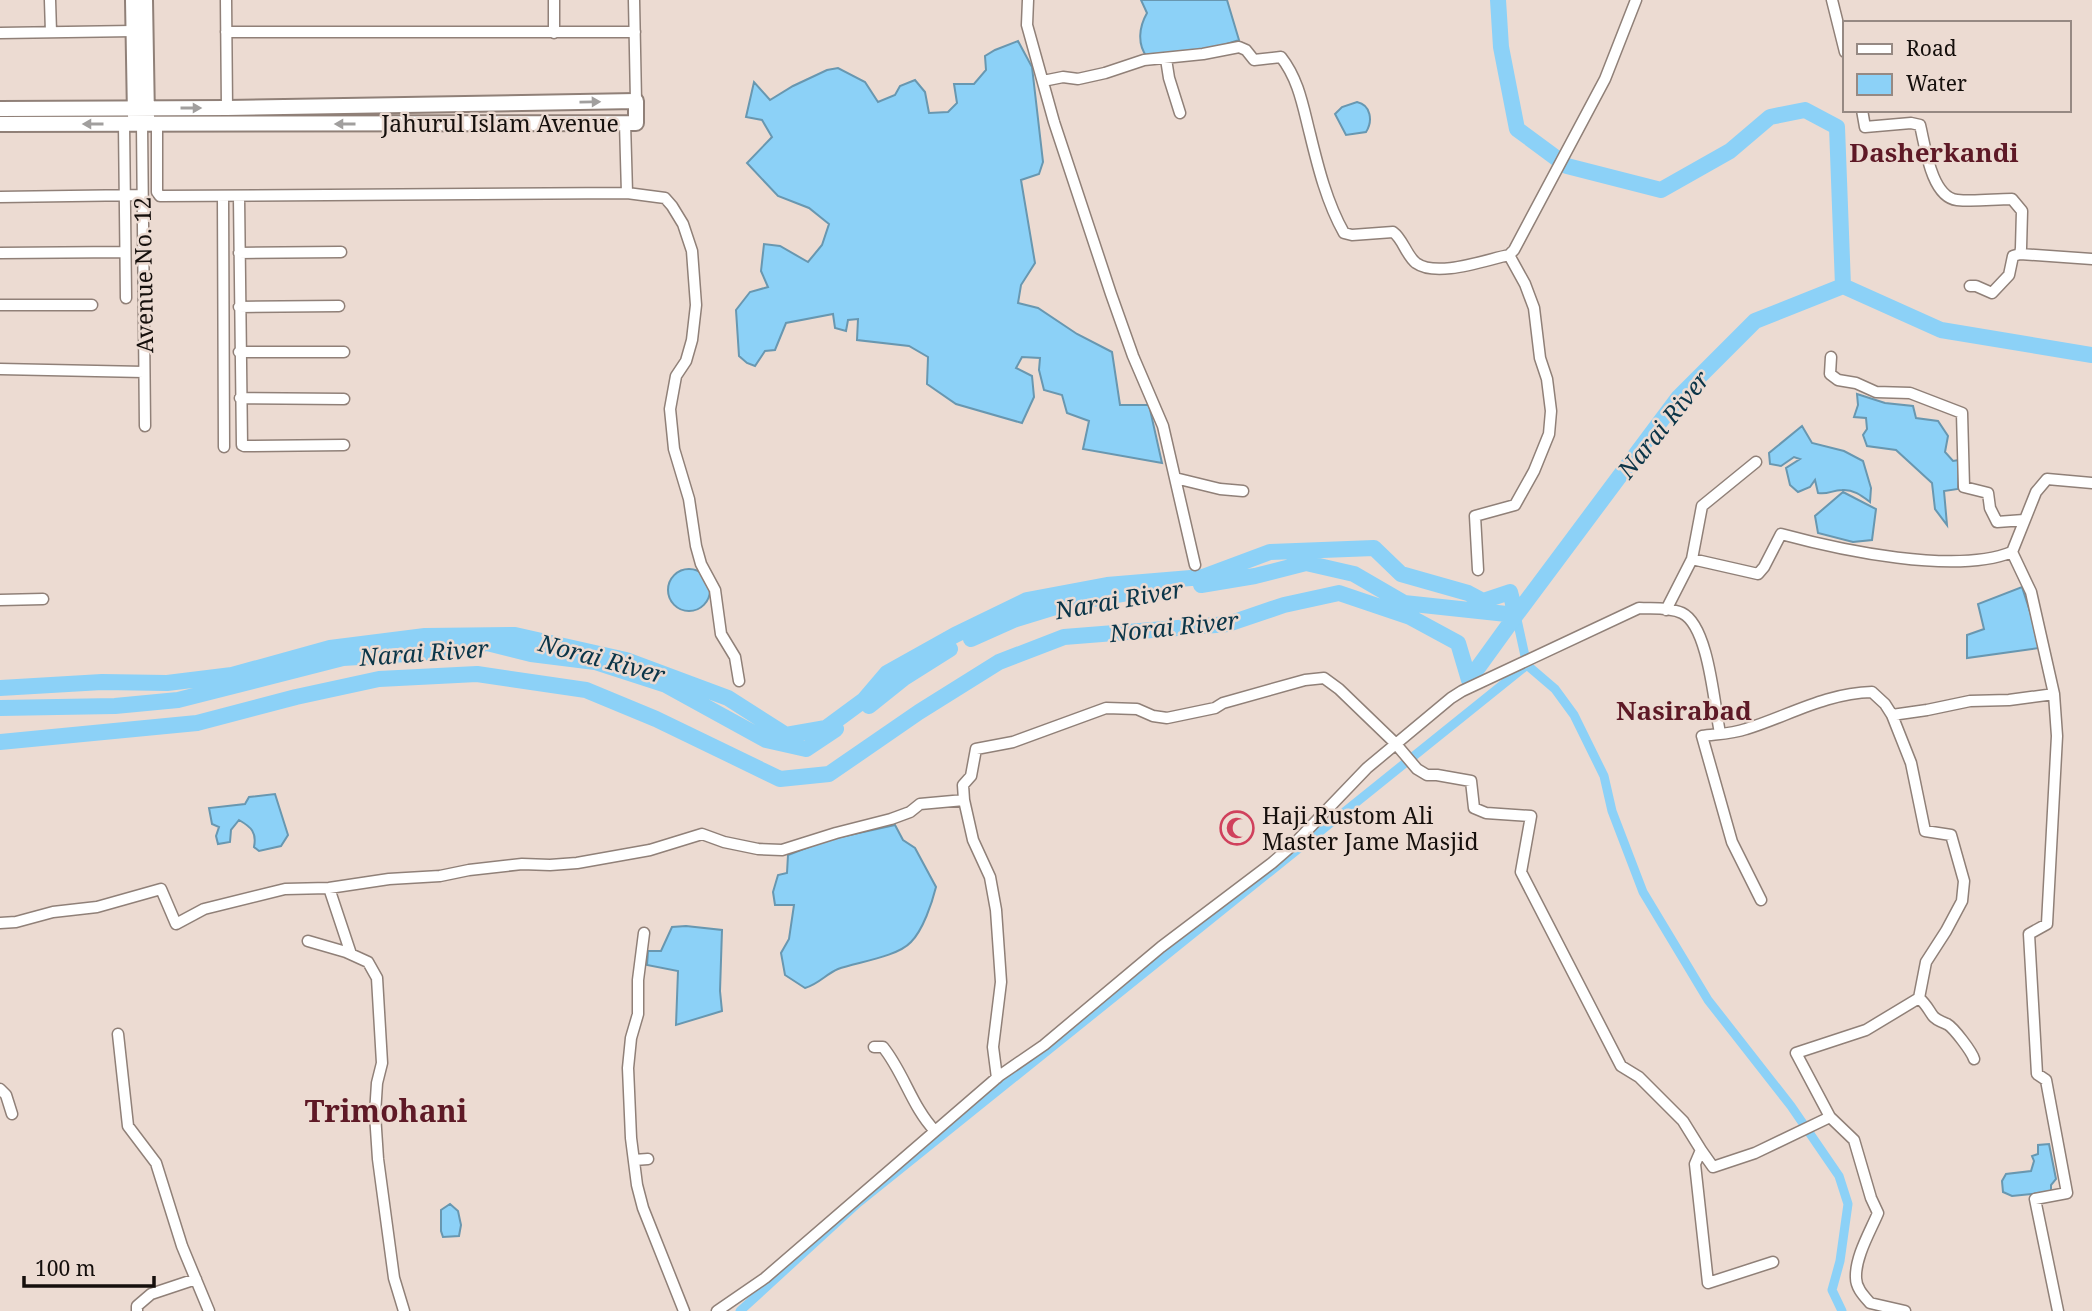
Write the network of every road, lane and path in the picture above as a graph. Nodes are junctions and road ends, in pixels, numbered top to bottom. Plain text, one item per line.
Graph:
1 (50, 0) edge
2 (133, 0) edge
3 (145, 0) edge
4 (226, 0) edge
5 (554, 0) edge
6 (634, 0) edge
7 (1028, 0) edge
8 (1636, 0) edge
9 (1832, 0) edge
10 (134, 31) junction
11 (51, 32) junction
12 (226, 32) junction
13 (635, 32) junction
14 (0, 33) edge
15 (554, 33) junction
16 (1843, 44) edge
17 (1166, 58) junction
18 (1043, 81) junction
19 (636, 101) junction
20 (141, 108) junction
21 (227, 108) junction
22 (0, 109) edge
23 (1862, 112) edge
24 (1180, 113) dead end
25 (625, 123) junction
26 (0, 124) edge
27 (141, 124) junction
28 (627, 193) junction
29 (141, 195) junction
30 (0, 197) edge
31 (124, 197) junction
32 (223, 197) junction
33 (239, 197) junction
34 (125, 252) junction
35 (341, 252) dead end
36 (1511, 252) junction
37 (0, 253) edge
38 (239, 253) junction
39 (2020, 254) junction
40 (2092, 259) edge
41 (1970, 286) dead end
42 (126, 298) dead end
43 (0, 305) edge
44 (92, 305) dead end
45 (339, 306) dead end
46 (239, 307) junction
47 (239, 352) junction
48 (344, 352) dead end
49 (1832, 356) dead end
50 (0, 369) edge
51 (144, 372) junction
52 (240, 398) junction
53 (344, 399) dead end
54 (145, 426) dead end
55 (344, 445) dead end
56 (224, 447) dead end
57 (1756, 462) dead end
58 (1175, 478) junction
59 (2092, 484) edge
60 (1243, 491) dead end
61 (2024, 520) junction
62 (2012, 552) junction
63 (1692, 559) junction
64 (1195, 565) dead end
65 (1478, 570) dead end
66 (43, 599) dead end
67 (0, 600) edge
68 (1666, 610) junction
69 (739, 681) dead end
70 (2054, 694) junction
71 (1892, 715) junction
72 (1720, 733) junction
73 (1395, 743) junction
74 (964, 800) junction
75 (329, 888) junction
76 (1761, 900) dead end
77 (0, 923) edge
78 (644, 933) dead end
79 (308, 941) dead end
80 (351, 954) junction
81 (1919, 998) junction
82 (118, 1034) dead end
83 (874, 1046) dead end
84 (1974, 1059) dead end
85 (997, 1077) junction
86 (0, 1089) edge
87 (12, 1114) dead end
88 (1830, 1117) junction
89 (936, 1131) junction
90 (1701, 1150) junction
91 (648, 1159) dead end
92 (634, 1160) junction
93 (1773, 1262) dead end
94 (196, 1279) junction
95 (137, 1311) edge
96 (209, 1311) edge
97 (404, 1311) edge
98 (684, 1311) edge
99 (717, 1311) edge
100 (1905, 1311) edge
101 (2058, 1311) edge

1 - 11 street
2 - 10 street, Avenue No. 12
3 - 20 street, Avenue No. 12
4 - 12 street
5 - 15 street
6 - 13 street
7 - 18 street
8 - 36 street
9 - 16 street
10 - 11 street
10 - 20 street, Avenue No. 12
11 - 14 street
12 - 15 street
12 - 21 street
13 - 15 street
13 - 19 street
17 - 18 street
17 - 24 street
17 - 36 street
18 - 58 street
21 -> 19 street, Jahurul Islam Avenue
19 - 25 street, Jahurul Islam Avenue
20 -> 21 street, Jahurul Islam Avenue
20 - 22 street, Jahurul Islam Avenue
20 - 27 street, Avenue No. 12
23 - 39 street
25 -> 27 street, Jahurul Islam Avenue
25 - 28 street
27 -> 26 street, Jahurul Islam Avenue
27 - 29 street, Avenue No. 12
27 - 31 street, Avenue No. 12
27 - 32 street
28 - 33 street
28 - 69 street
29 - 31 street
29 - 51 street, Avenue No. 12
30 - 31 street
31 - 34 street, Avenue No. 12
32 - 33 street
32 - 56 street
33 - 38 street
34 - 37 street
34 - 42 street, Avenue No. 12
35 - 38 street
36 - 65 street
38 - 46 street
39 - 40 street
39 - 41 street
43 - 44 street
45 - 46 street
46 - 47 street
47 - 48 street
47 - 52 street
49 - 61 street
50 - 51 street
51 - 54 street, Avenue No. 12
52 - 53 street
52 - 55 street
57 - 63 street
58 - 60 street
58 - 64 street
59 - 61 street
61 - 62 street
62 - 63 street
62 - 70 street
63 - 68 street
66 - 67 street
68 - 72 street
68 - 73 street
70 - 71 street
70 - 101 street
71 - 72 street
71 - 81 street
72 - 76 street
73 - 74 street
73 - 85 street
73 - 90 street
74 - 75 street
74 - 85 street
75 - 77 street
75 - 80 street
78 - 92 street
79 - 80 street
80 - 97 street
81 - 84 street
81 - 88 street
82 - 94 street
83 - 89 street
85 - 89 street
86 - 87 street
88 - 90 street
88 - 100 street
89 - 99 street
90 - 93 street
91 - 92 street
92 - 98 street
94 - 95 street
94 - 96 street

